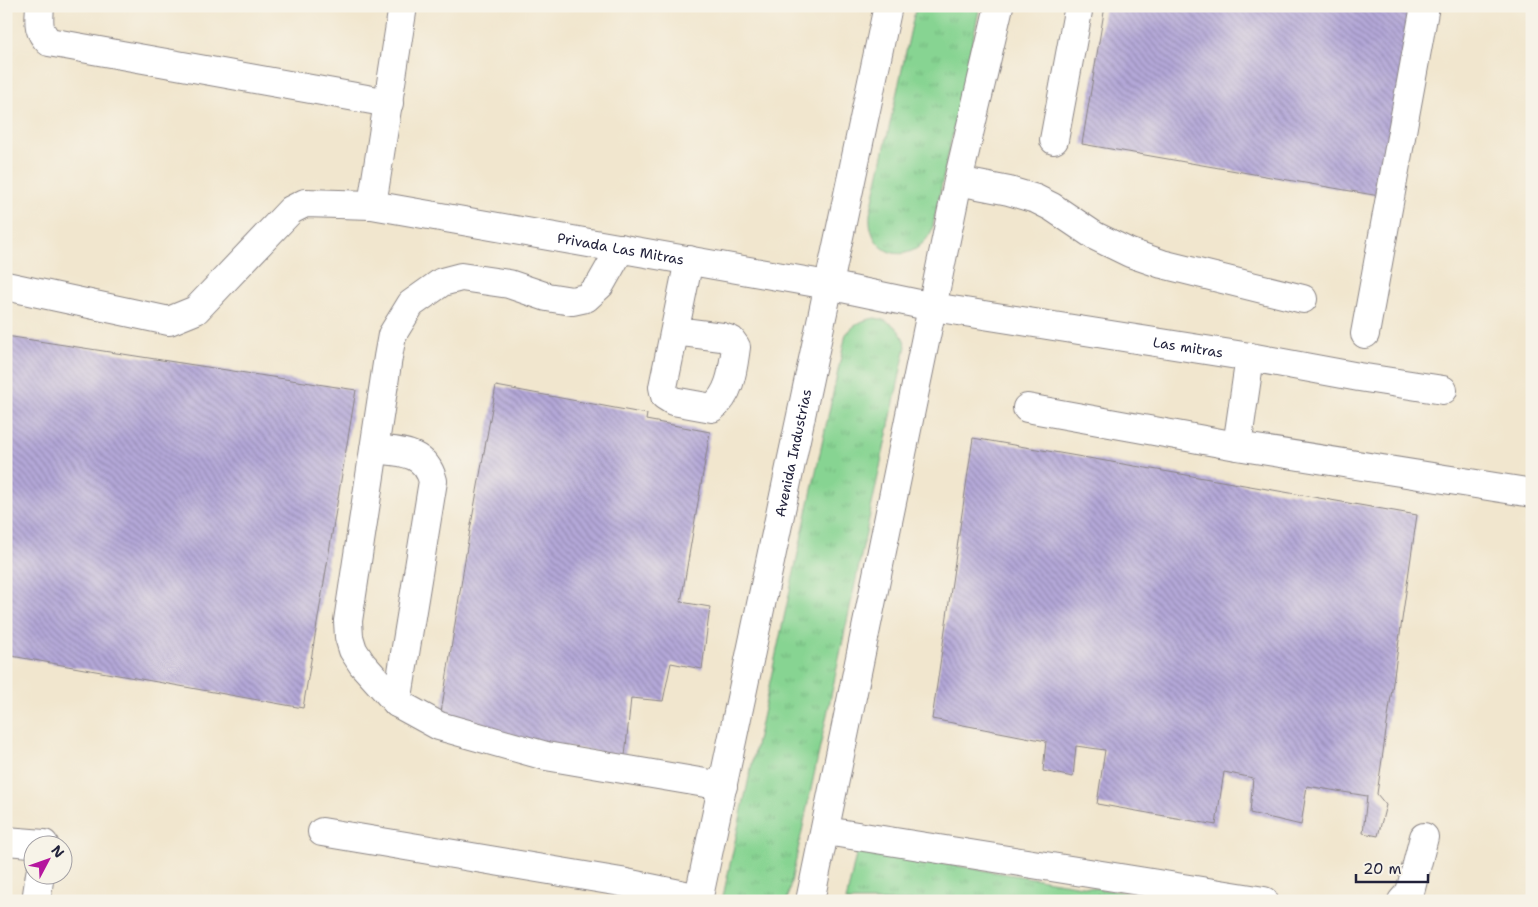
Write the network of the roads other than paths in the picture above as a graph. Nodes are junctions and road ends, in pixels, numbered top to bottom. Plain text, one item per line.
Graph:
1 (40, 6) edge
2 (403, 6) edge
3 (888, 6) edge
4 (999, 6) edge
5 (1079, 6) edge
6 (1425, 6) edge
7 (388, 104) junction
8 (1054, 140) dead end
9 (958, 181) junction
10 (372, 205) junction
11 (621, 248) junction
12 (689, 260) junction
13 (828, 285) junction
14 (6, 286) edge
15 (1302, 299) dead end
16 (933, 307) junction
17 (675, 331) dead end
18 (1365, 334) dead end
19 (1250, 357) junction
20 (1443, 390) dead end
21 (1028, 408) dead end
22 (1236, 446) junction
23 (374, 449) junction
24 (1532, 493) edge
25 (397, 703) junction
26 (723, 786) junction
27 (826, 831) junction
28 (322, 832) dead end
29 (1424, 837) dead end
30 (6, 841) edge
31 (22, 842) edge
32 (39, 884) edge
33 (602, 891) edge
34 (699, 899) edge
35 (36, 901) edge
36 (810, 901) edge
37 (1264, 901) edge
38 (1402, 901) edge

1 - 7 street
2 - 7 street
3 - 13 street, Avenida Industrias
4 - 9 street
5 - 8 street
6 - 18 street
7 - 10 street
9 - 15 street
9 - 16 street
10 - 11 street, Privada Las Mitras
10 - 14 street, Privada Las Mitras
11 - 12 street, Privada Las Mitras
11 - 23 street
12 - 13 street, Privada Las Mitras
12 - 17 street
13 - 16 street, Privada Las Mitras
13 - 26 street, Avenida Industrias
16 - 19 street, Las mitras
16 - 27 street
19 - 20 street, Las mitras
19 - 22 street
21 - 22 street
22 - 24 street
23 - 25 street
23 - 25 street
25 - 26 street
26 - 34 street, Avenida Industrias
27 - 36 street
27 - 37 street
28 - 33 street
29 - 38 street
30 - 31 street
32 - 35 street
33 - 34 street

